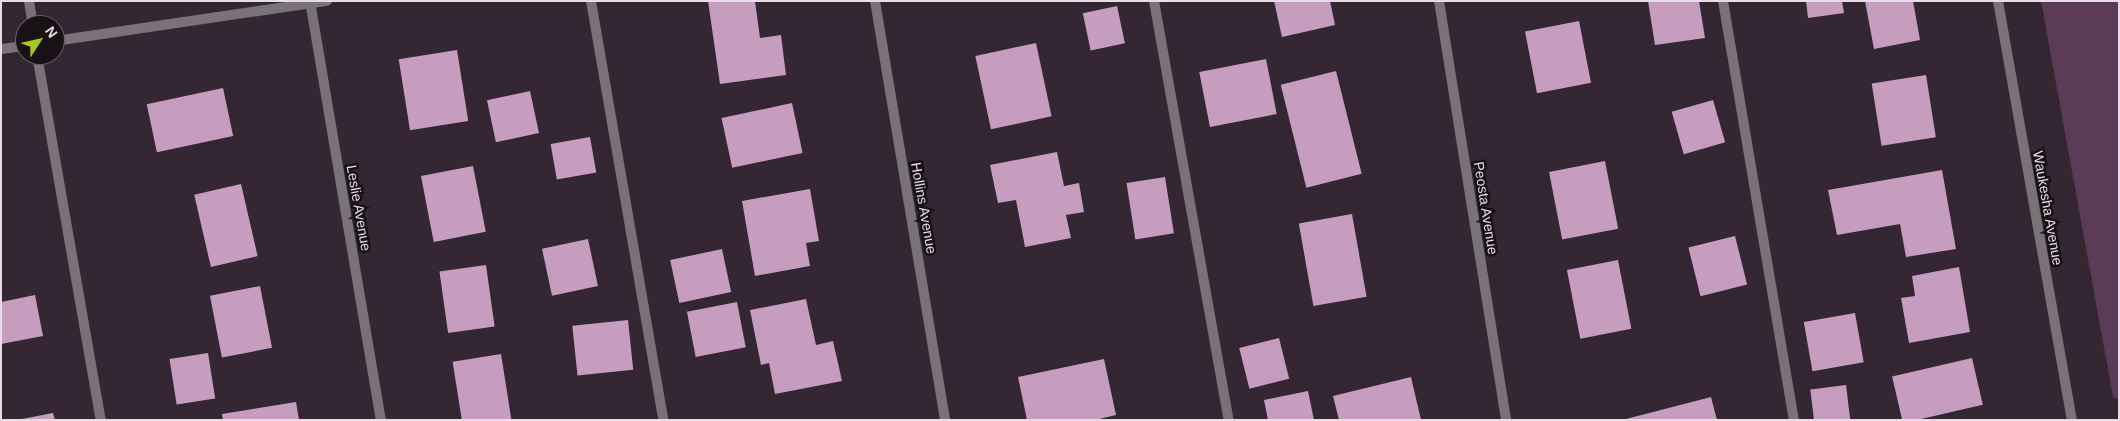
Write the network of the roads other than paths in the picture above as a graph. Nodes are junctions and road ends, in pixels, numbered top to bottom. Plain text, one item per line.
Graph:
1 (29, 1) edge
2 (327, 1) edge
3 (591, 1) edge
4 (875, 1) edge
5 (1154, 1) edge
6 (1439, 1) edge
7 (1723, 1) edge
8 (1998, 1) edge
9 (310, 2) edge
10 (31, 15) edge
11 (65, 39) edge
12 (15, 47) edge
13 (1, 49) edge
14 (39, 65) edge
15 (101, 420) edge
16 (381, 420) edge
17 (663, 420) edge
18 (945, 420) edge
19 (1228, 420) edge
20 (1506, 420) edge
21 (1794, 420) edge
22 (2072, 420) edge

1 - 10 street
2 - 9 street
3 - 17 street
4 - 18 street, Hollins Avenue
5 - 19 street
6 - 20 street, Peosta Avenue
7 - 21 street
8 - 22 street, Waukesha Avenue
9 - 11 street
9 - 16 street, Leslie Avenue
12 - 13 street
14 - 15 street

